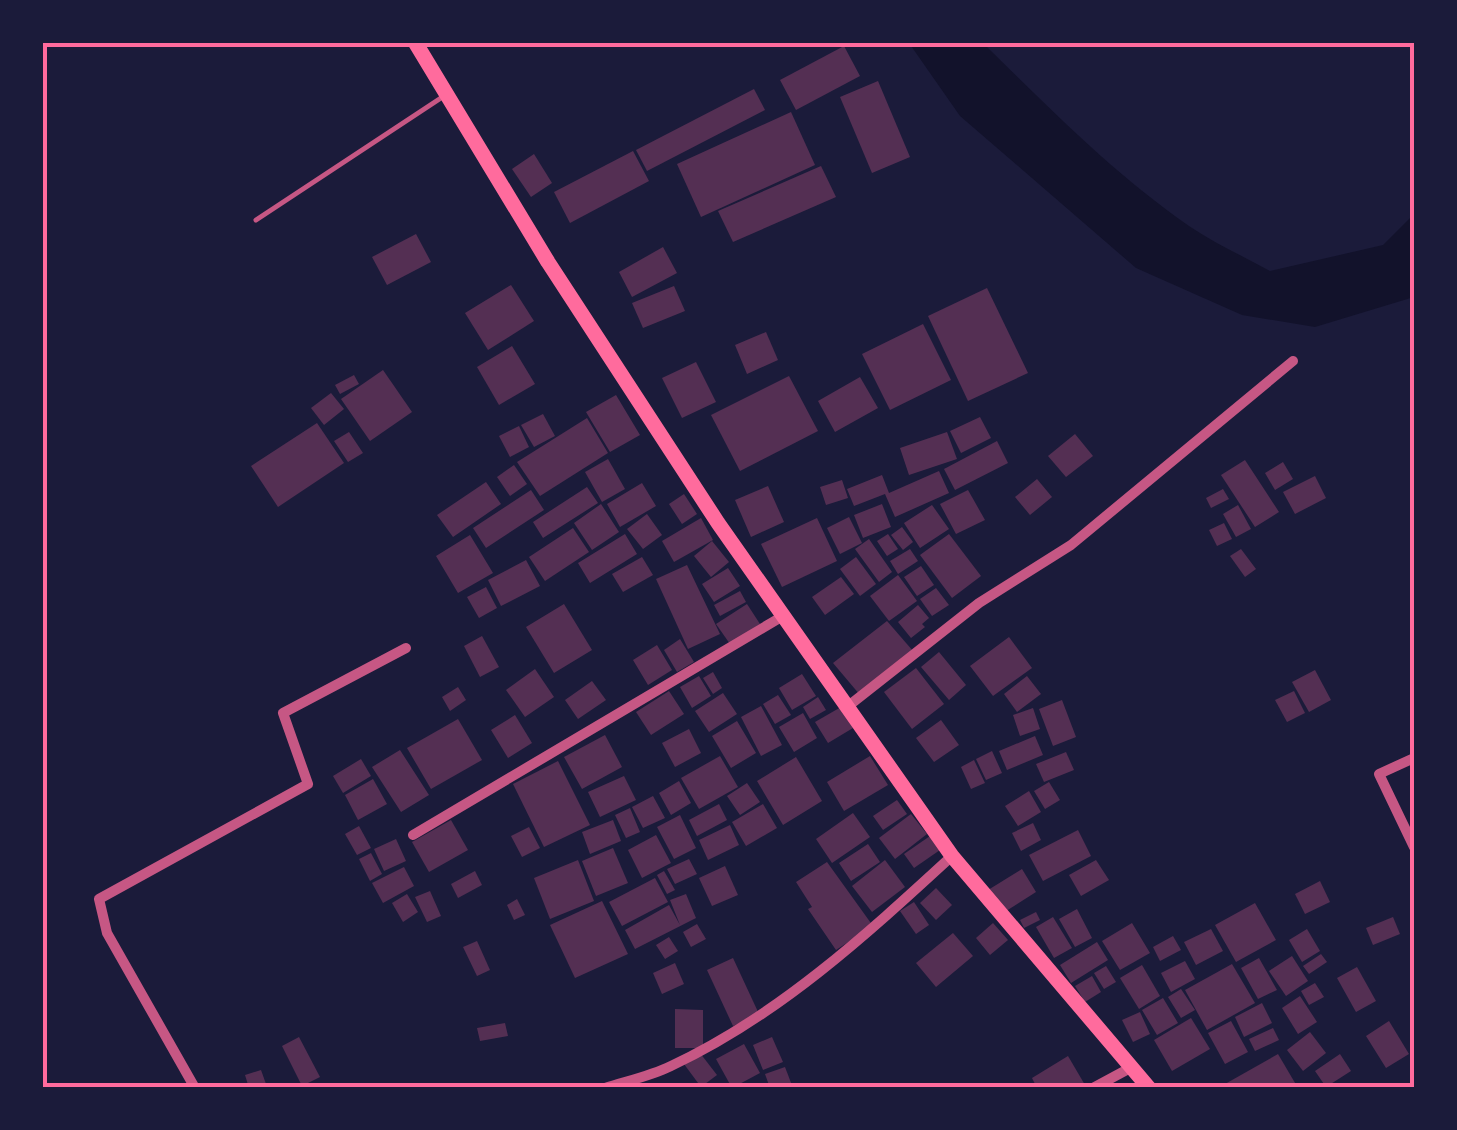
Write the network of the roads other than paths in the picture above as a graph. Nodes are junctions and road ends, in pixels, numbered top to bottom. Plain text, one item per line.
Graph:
1 (416, 42) edge
2 (447, 94) junction
3 (256, 220) dead end
4 (1293, 361) dead end
5 (783, 616) junction
6 (406, 648) dead end
7 (847, 706) junction
8 (1414, 758) edge
9 (414, 835) dead end
10 (1414, 846) edge
11 (952, 856) junction
12 (1132, 1067) junction
13 (195, 1088) edge
14 (606, 1088) edge
15 (1093, 1088) edge
16 (1150, 1088) edge

1 - 2 main road
2 - 3 lane
2 - 5 main road
4 - 7 street
5 - 7 main road
5 - 9 street
6 - 13 street
7 - 11 main road
8 - 10 street
11 - 12 main road
11 - 14 street
12 - 15 street
12 - 16 main road

